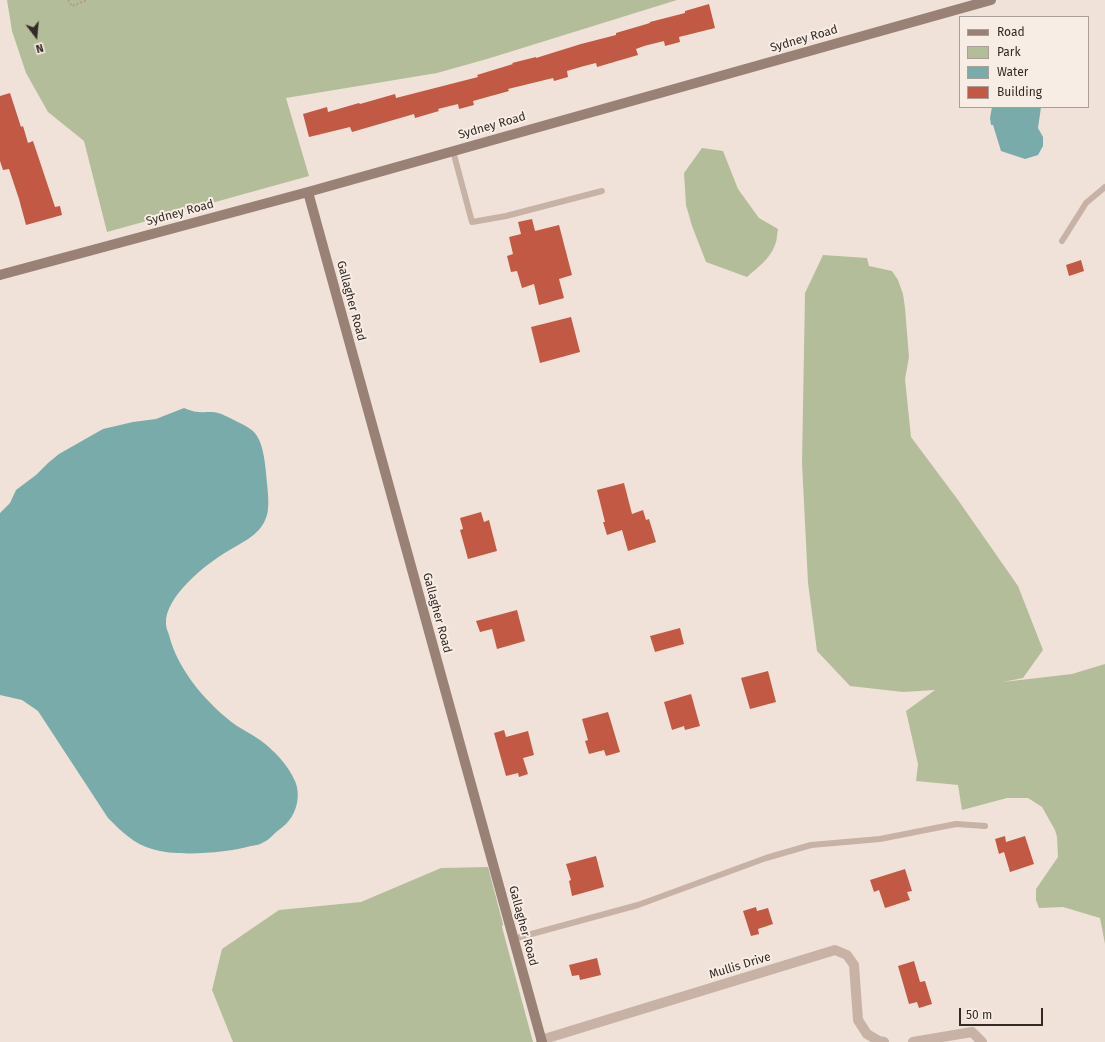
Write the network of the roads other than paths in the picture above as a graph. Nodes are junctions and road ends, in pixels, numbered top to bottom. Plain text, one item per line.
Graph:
1 (991, 0) edge
2 (453, 151) junction
3 (1105, 187) edge
4 (602, 191) dead end
5 (308, 192) junction
6 (1062, 240) dead end
7 (0, 274) edge
8 (985, 826) dead end
9 (514, 939) junction
10 (541, 1041) edge
11 (884, 1042) edge
12 (913, 1042) edge
13 (982, 1042) edge

1 - 2 street, Sydney Road
2 - 4 lane
2 - 5 street, Sydney Road
3 - 6 lane
5 - 7 street, Sydney Road
5 - 9 street, Gallagher Road
8 - 9 lane
9 - 10 street, Gallagher Road
10 - 11 street, Mullis Drive
12 - 13 street

